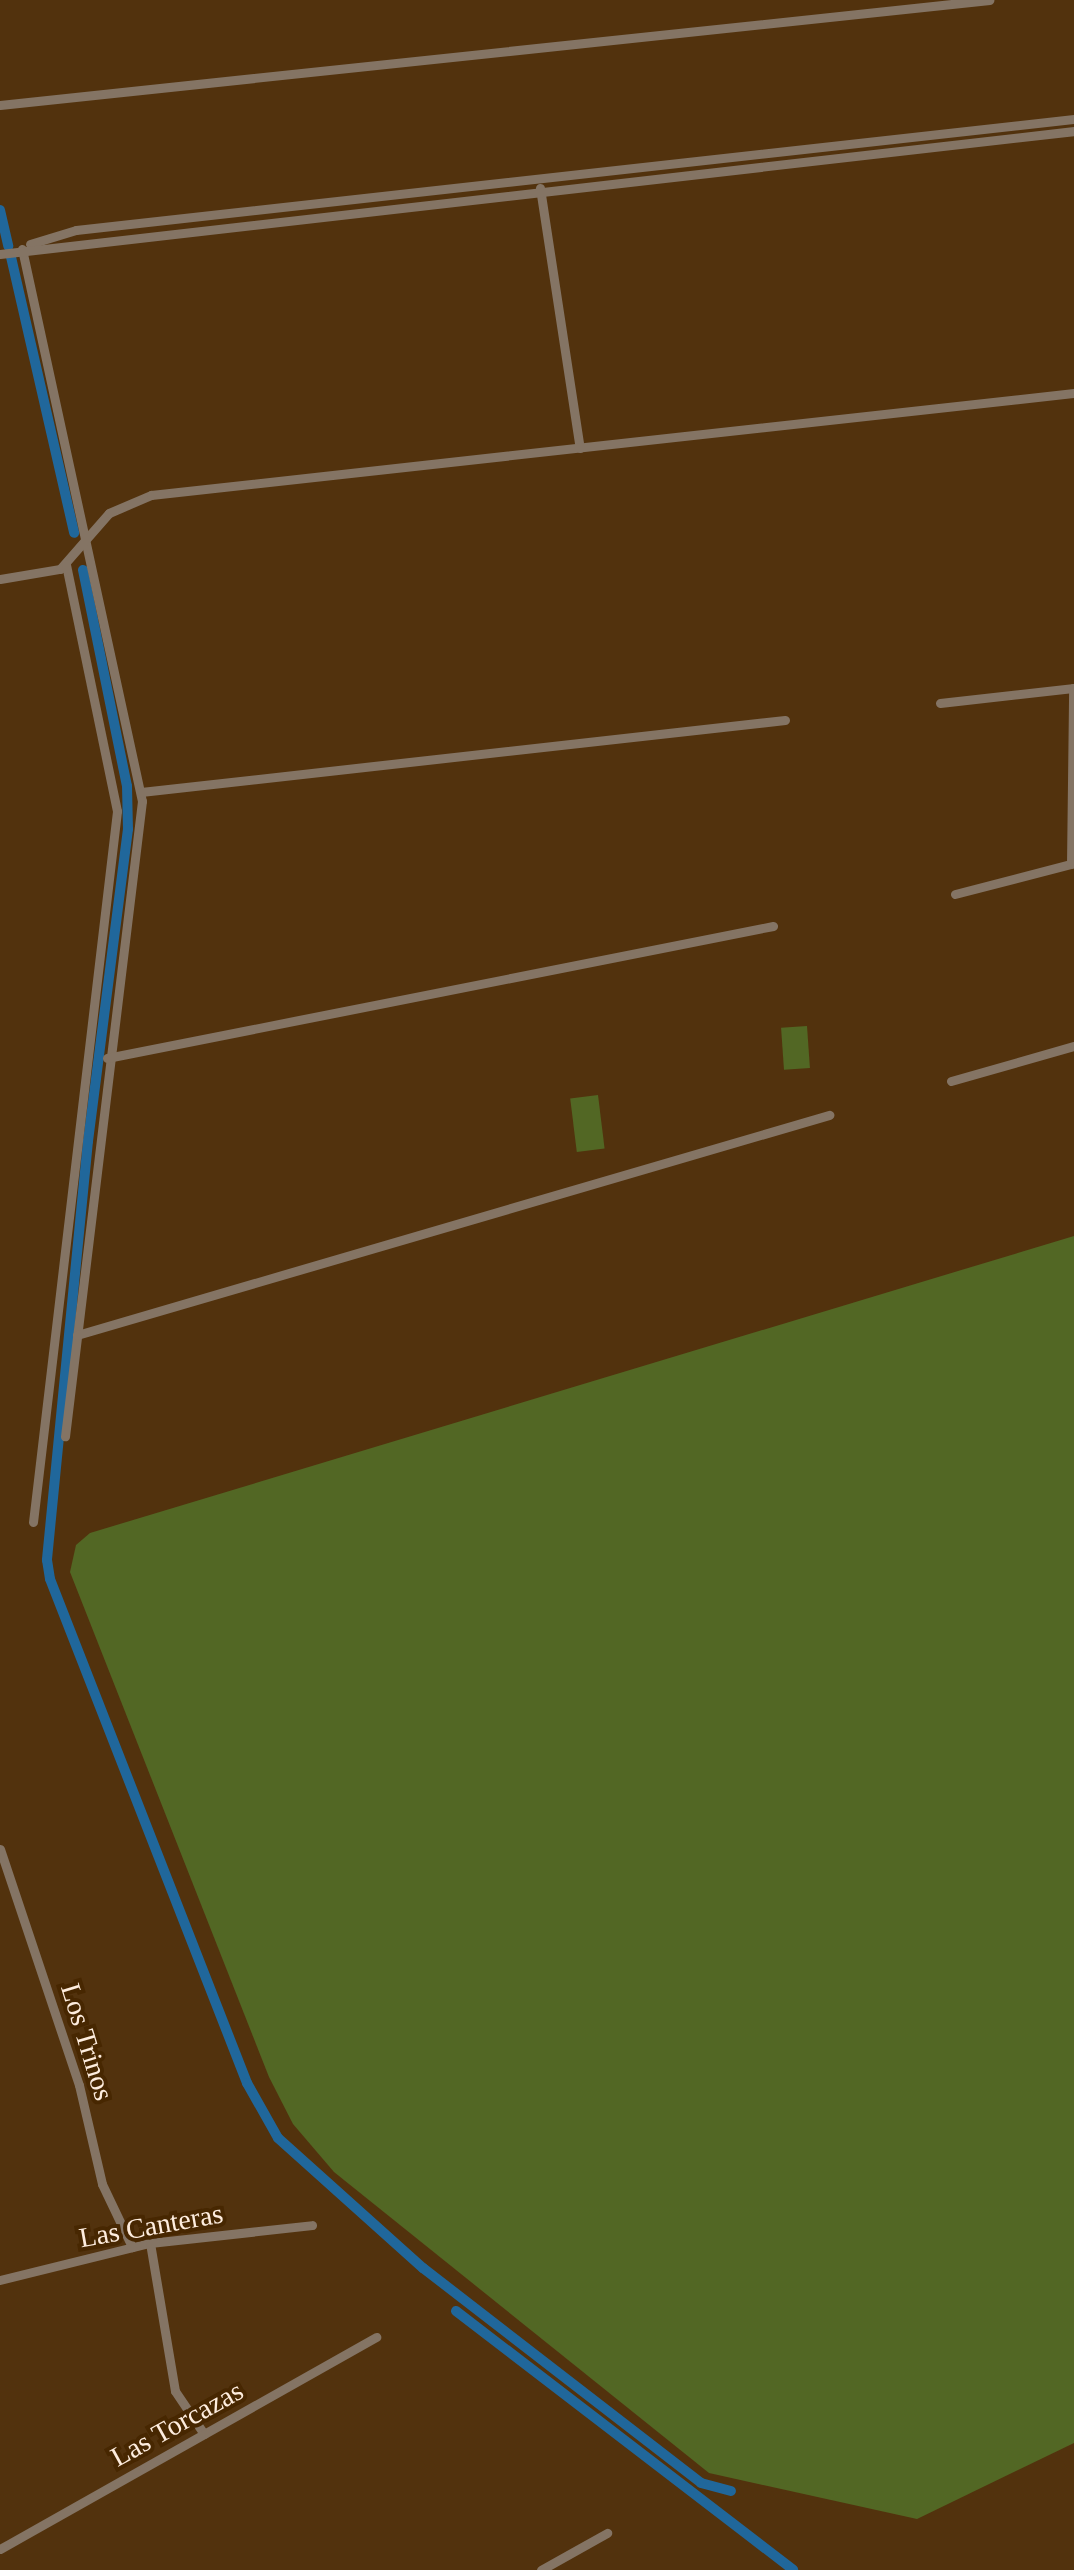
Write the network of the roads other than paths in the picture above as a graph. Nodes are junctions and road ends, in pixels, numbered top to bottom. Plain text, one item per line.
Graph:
1 (989, 0) edge
2 (0, 105) edge
3 (1074, 120) edge
4 (1074, 131) edge
5 (540, 185) junction
6 (22, 249) junction
7 (0, 254) edge
8 (1074, 393) edge
9 (580, 448) junction
10 (88, 536) junction
11 (66, 564) junction
12 (0, 580) edge
13 (1074, 688) edge
14 (940, 704) dead end
15 (785, 720) dead end
16 (142, 792) junction
17 (955, 894) dead end
18 (773, 926) dead end
19 (1074, 1046) edge
20 (107, 1058) junction
21 (951, 1081) dead end
22 (829, 1115) dead end
23 (77, 1335) junction
24 (65, 1436) dead end
25 (33, 1522) dead end
26 (0, 1849) edge
27 (312, 2225) dead end
28 (150, 2244) junction
29 (132, 2247) junction
30 (0, 2280) edge
31 (376, 2337) dead end
32 (204, 2434) junction
33 (607, 2533) dead end
34 (0, 2549) edge
35 (541, 2570) edge

1 - 2 street
3 - 5 street
4 - 5 street
5 - 6 street
5 - 9 street
6 - 7 street
6 - 10 street
8 - 9 street
9 - 10 street
10 - 11 street
10 - 16 street
11 - 12 street
11 - 25 street
13 - 14 street
13 - 17 street
15 - 16 street
16 - 20 street
18 - 20 street
19 - 21 street
20 - 23 street
22 - 23 street
23 - 24 street
26 - 29 street, Los Trinos
27 - 28 street, Las Canteras
28 - 29 street, Las Canteras
28 - 32 street
29 - 30 street, Las Canteras
31 - 32 street, Las Torcazas
32 - 34 street, Las Torcazas
33 - 35 street

